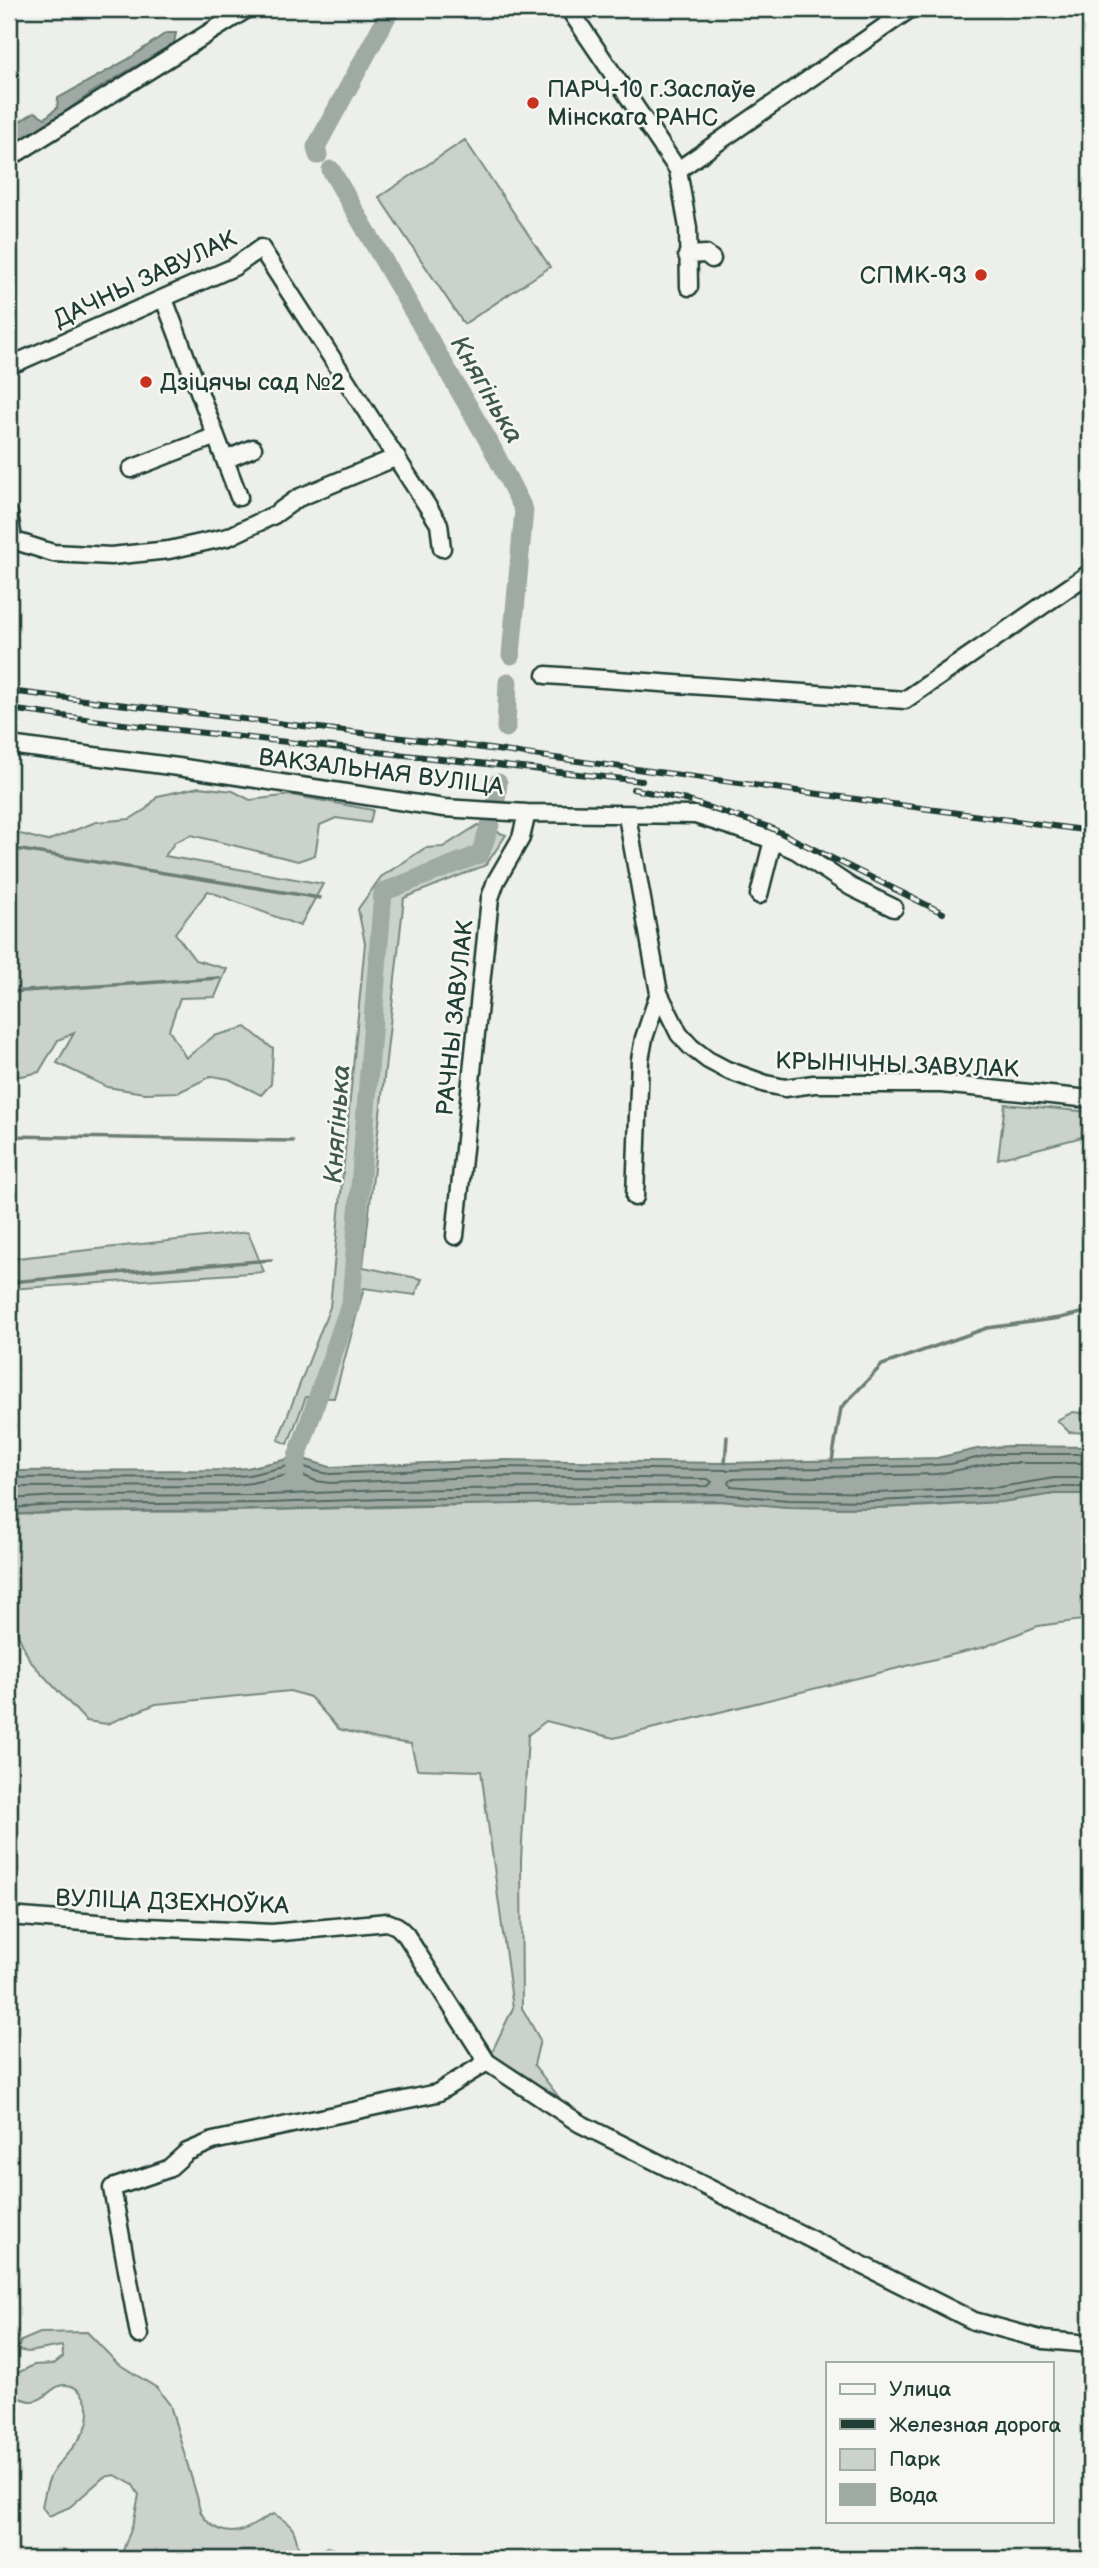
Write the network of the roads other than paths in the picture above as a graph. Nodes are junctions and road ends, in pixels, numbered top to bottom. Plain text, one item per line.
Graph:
1 (247, 9) edge
2 (569, 9) edge
3 (910, 9) edge
4 (9, 158) edge
5 (678, 170) junction
6 (687, 255) junction
7 (712, 259) dead end
8 (689, 287) dead end
9 (164, 299) junction
10 (9, 366) edge
11 (216, 436) junction
12 (253, 448) dead end
13 (397, 457) junction
14 (225, 460) junction
15 (131, 469) dead end
16 (239, 497) dead end
17 (9, 514) edge
18 (11, 539) edge
19 (442, 548) dead end
20 (1090, 573) edge
21 (546, 675) dead end
22 (9, 746) edge
23 (527, 813) junction
24 (627, 816) junction
25 (773, 840) junction
26 (759, 895) dead end
27 (894, 908) dead end
28 (659, 993) junction
29 (1090, 1099) edge
30 (635, 1197) dead end
31 (455, 1236) dead end
32 (9, 1916) edge
33 (487, 2062) junction
34 (139, 2335) dead end
35 (1090, 2344) edge

1 - 4 street
2 - 5 street
3 - 5 street
5 - 6 street
6 - 7 street
6 - 8 street
9 - 10 street, ДАЧНЫ ЗАВУЛАК
9 - 11 street
9 - 13 street, ДАЧНЫ ЗАВУЛАК
11 - 14 street
11 - 15 street
12 - 14 street
13 - 18 street
13 - 19 street
14 - 16 street
17 - 18 street
20 - 21 street
22 - 23 street, ВАКЗАЛЬНАЯ ВУЛІЦА
23 - 24 street, ВАКЗАЛЬНАЯ ВУЛІЦА
23 - 31 street, РАЧНЫ ЗАВУЛАК
24 - 25 street, ВАКЗАЛЬНАЯ ВУЛІЦА
24 - 28 street
25 - 26 street
25 - 27 street, ВАКЗАЛЬНАЯ ВУЛІЦА
28 - 29 street, КРЫНІЧНЫ ЗАВУЛАК
28 - 30 street
32 - 33 street, ВУЛІЦА ДЗЕХНОЎКА
33 - 34 street
33 - 35 street

